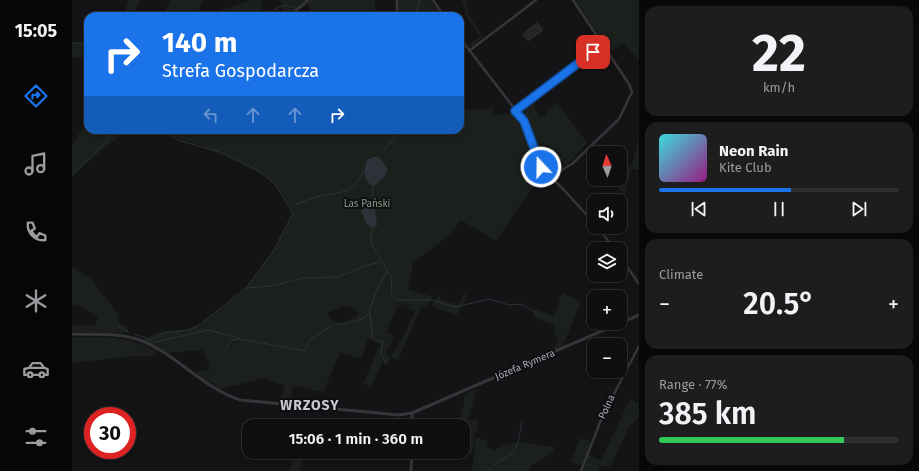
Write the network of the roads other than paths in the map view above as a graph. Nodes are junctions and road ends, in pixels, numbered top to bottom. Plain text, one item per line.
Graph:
1 (308, 0) edge
2 (398, 0) edge
3 (433, 0) edge
4 (536, 0) edge
5 (573, 0) edge
6 (294, 12) dead end
7 (397, 12) edge
8 (441, 12) edge
9 (464, 44) edge
10 (602, 45) junction
11 (469, 51) junction
12 (515, 111) junction
13 (549, 176) junction
14 (587, 215) edge
15 (603, 234) edge
16 (609, 242) edge
17 (627, 266) edge
18 (639, 284) edge
19 (639, 315) edge
20 (72, 334) edge
21 (639, 346) edge
22 (412, 414) junction
23 (412, 419) edge
24 (412, 459) edge
25 (411, 471) edge
26 (581, 471) edge

1 - 6 street
2 - 7 street
3 - 8 street
4 - 11 street
5 - 10 street
9 - 11 street
10 - 12 street
10 - 13 street
11 - 12 street
12 - 13 street
13 - 14 street
15 - 16 street
17 - 18 street
19 - 22 street, Józefa Rymera
20 - 22 street, Józefa Rymera
21 - 26 street, Polna
22 - 23 street
24 - 25 street

